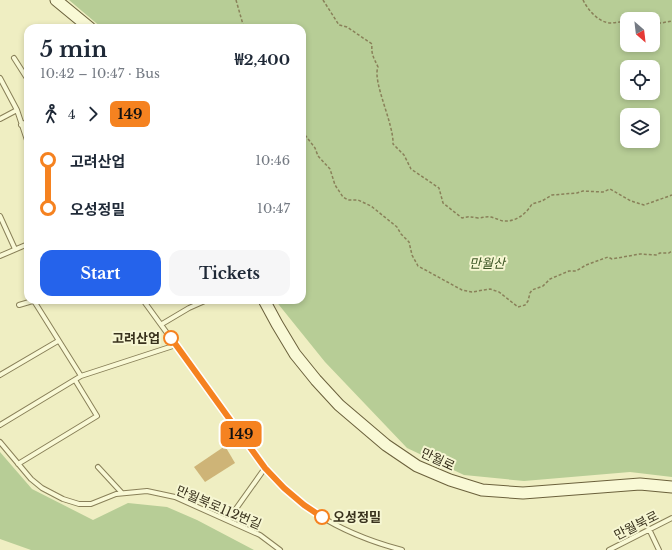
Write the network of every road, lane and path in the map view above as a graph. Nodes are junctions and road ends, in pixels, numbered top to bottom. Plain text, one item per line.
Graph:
1 (56, 0) edge
2 (236, 0) edge
3 (323, 0) edge
4 (583, 0) edge
5 (620, 21) edge
6 (672, 21) edge
7 (85, 24) edge
8 (243, 24) edge
9 (660, 24) edge
10 (14, 58) dead end
11 (24, 74) edge
12 (0, 78) edge
13 (17, 110) junction
14 (0, 119) edge
15 (24, 123) edge
16 (21, 125) junction
17 (24, 133) edge
18 (306, 137) edge
19 (672, 195) edge
20 (0, 216) edge
21 (24, 246) edge
22 (15, 249) junction
23 (672, 251) edge
24 (0, 256) edge
25 (24, 304) edge
26 (37, 304) edge
27 (146, 304) edge
28 (198, 304) edge
29 (266, 304) edge
30 (19, 305) dead end
31 (162, 324) junction
32 (58, 341) junction
33 (176, 345) junction
34 (0, 375) edge
35 (81, 376) junction
36 (75, 380) junction
37 (0, 426) edge
38 (0, 442) edge
39 (18, 464) junction
40 (98, 466) dead end
41 (265, 468) junction
42 (672, 486) edge
43 (122, 493) junction
44 (672, 518) edge
45 (228, 520) junction
46 (650, 529) junction
47 (280, 550) edge
48 (402, 550) edge
49 (609, 550) edge
50 (659, 550) edge

1 - 7 street
2 - 8 path
3 - 19 path
4 - 5 path
6 - 9 path
10 - 11 lane
12 - 13 lane
13 - 14 lane
13 - 16 lane
15 - 16 lane
16 - 17 lane
18 - 23 path
20 - 22 lane
21 - 22 lane
22 - 24 lane
25 - 30 lane
26 - 32 lane
27 - 31 lane
28 - 31 lane
29 - 42 street, 만월로
31 - 33 lane
32 - 34 lane
32 - 35 lane
33 - 35 lane
33 - 41 lane
35 - 36 lane
36 - 37 lane
36 - 39 lane
38 - 39 lane, 만월북로112번길
39 - 43 lane, 만월북로112번길
40 - 43 lane
41 - 45 lane
41 - 48 lane
43 - 45 lane, 만월북로112번길
44 - 46 lane, 만월북로
45 - 47 lane, 만월북로112번길
46 - 49 lane, 만월북로
46 - 50 lane

